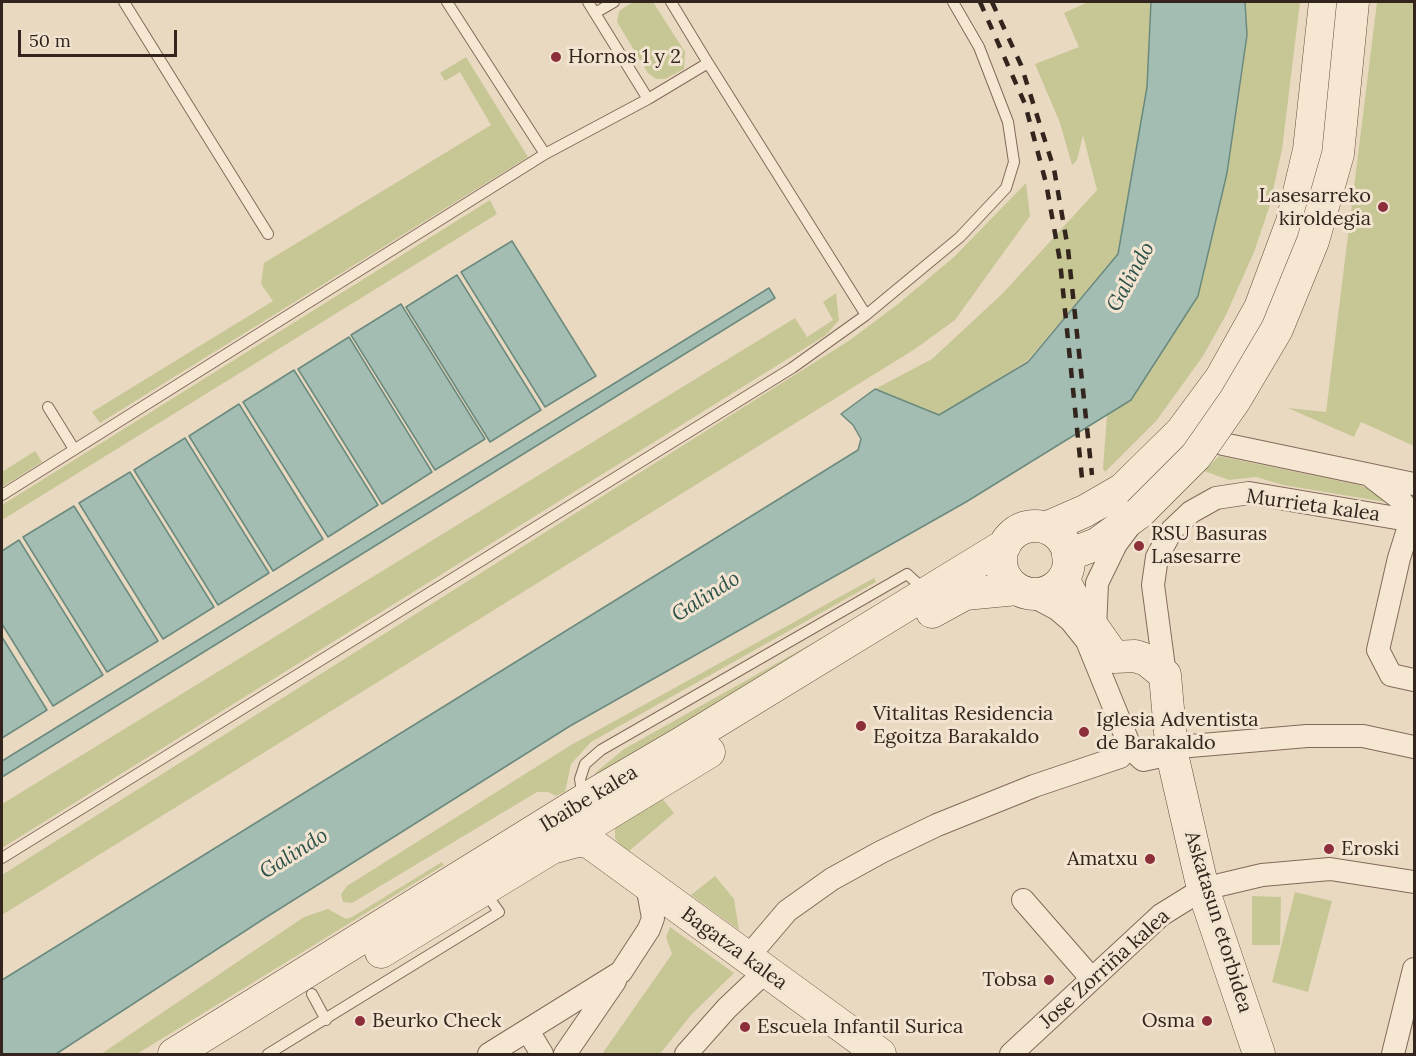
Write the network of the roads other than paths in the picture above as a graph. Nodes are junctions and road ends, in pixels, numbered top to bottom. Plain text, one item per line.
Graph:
1 (124, 2) edge
2 (447, 2) edge
3 (588, 2) edge
4 (614, 2) edge
5 (671, 2) edge
6 (952, 2) edge
7 (1325, 2) edge
8 (1353, 2) edge
9 (595, 13) junction
10 (708, 63) junction
11 (648, 99) junction
12 (546, 154) junction
13 (268, 234) dead end
14 (866, 315) junction
15 (48, 407) dead end
16 (1223, 444) dead end
17 (74, 449) junction
18 (1368, 475) junction
19 (1414, 484) edge
20 (2, 495) edge
21 (1131, 501) junction
22 (1413, 519) edge
23 (1046, 528) junction
24 (1005, 545) junction
25 (1066, 567) junction
26 (917, 583) dead end
27 (1022, 591) junction
28 (1157, 615) junction
29 (1095, 629) junction
30 (1135, 656) junction
31 (1165, 675) junction
32 (1414, 680) edge
33 (1414, 747) edge
34 (1181, 750) junction
35 (1120, 758) dead end
36 (588, 822) junction
37 (2, 858) edge
38 (1414, 882) edge
39 (647, 885) junction
40 (1203, 889) junction
41 (1023, 900) dead end
42 (756, 965) junction
43 (1414, 969) edge
44 (621, 972) junction
45 (1092, 979) junction
46 (319, 1007) junction
47 (528, 1030) junction
48 (174, 1054) edge
49 (213, 1054) edge
50 (268, 1054) edge
51 (489, 1054) edge
52 (542, 1054) edge
53 (565, 1054) edge
54 (686, 1054) edge
55 (880, 1054) edge
56 (1011, 1054) edge
57 (1259, 1054) edge
58 (1393, 1054) edge

1 - 13 lane
2 - 12 lane
3 - 9 lane
4 - 9 lane
5 - 10 lane
6 - 14 lane
7 - 21 main road
8 - 21 main road, bridge
9 - 11 lane
10 - 11 lane
10 - 14 lane
11 - 12 lane
12 - 17 lane
14 - 37 lane
15 - 17 lane
16 - 18 street
17 - 20 lane
18 - 19 street
18 - 22 street
21 - 23 main road
21 - 25 main road
21 - 29 street
22 - 28 street, Murrieta kalea
22 - 32 street
23 - 24 main road
23 - 25 main road
24 - 27 main road
24 - 36 main road
25 - 27 main road
25 - 29 main road
26 - 36 lane
27 - 34 street
27 - 36 main road, Ibaibe kalea
28 - 30 street
28 - 31 street, Askatasun etorbidea
29 - 30 main road
30 - 31 main road
31 - 34 main road, Askatasun etorbidea
33 - 34 street
34 - 40 main road, Askatasun etorbidea
35 - 42 street
36 - 39 main road, Bagatza kalea
36 - 46 main road, Ibaibe kalea
36 - 48 main road, Ibaibe kalea
38 - 40 street, Jose Zorriña kalea
39 - 42 main road, Bagatza kalea
39 - 44 street
40 - 45 street, Jose Zorriña kalea
40 - 57 main road, Askatasun etorbidea
41 - 45 street
42 - 54 street
42 - 55 main road, Bagatza kalea
43 - 58 street
44 - 47 street
44 - 53 street
45 - 56 street, Jose Zorriña kalea
46 - 49 main road, Ibaibe kalea
46 - 50 lane
47 - 51 street
47 - 52 street

